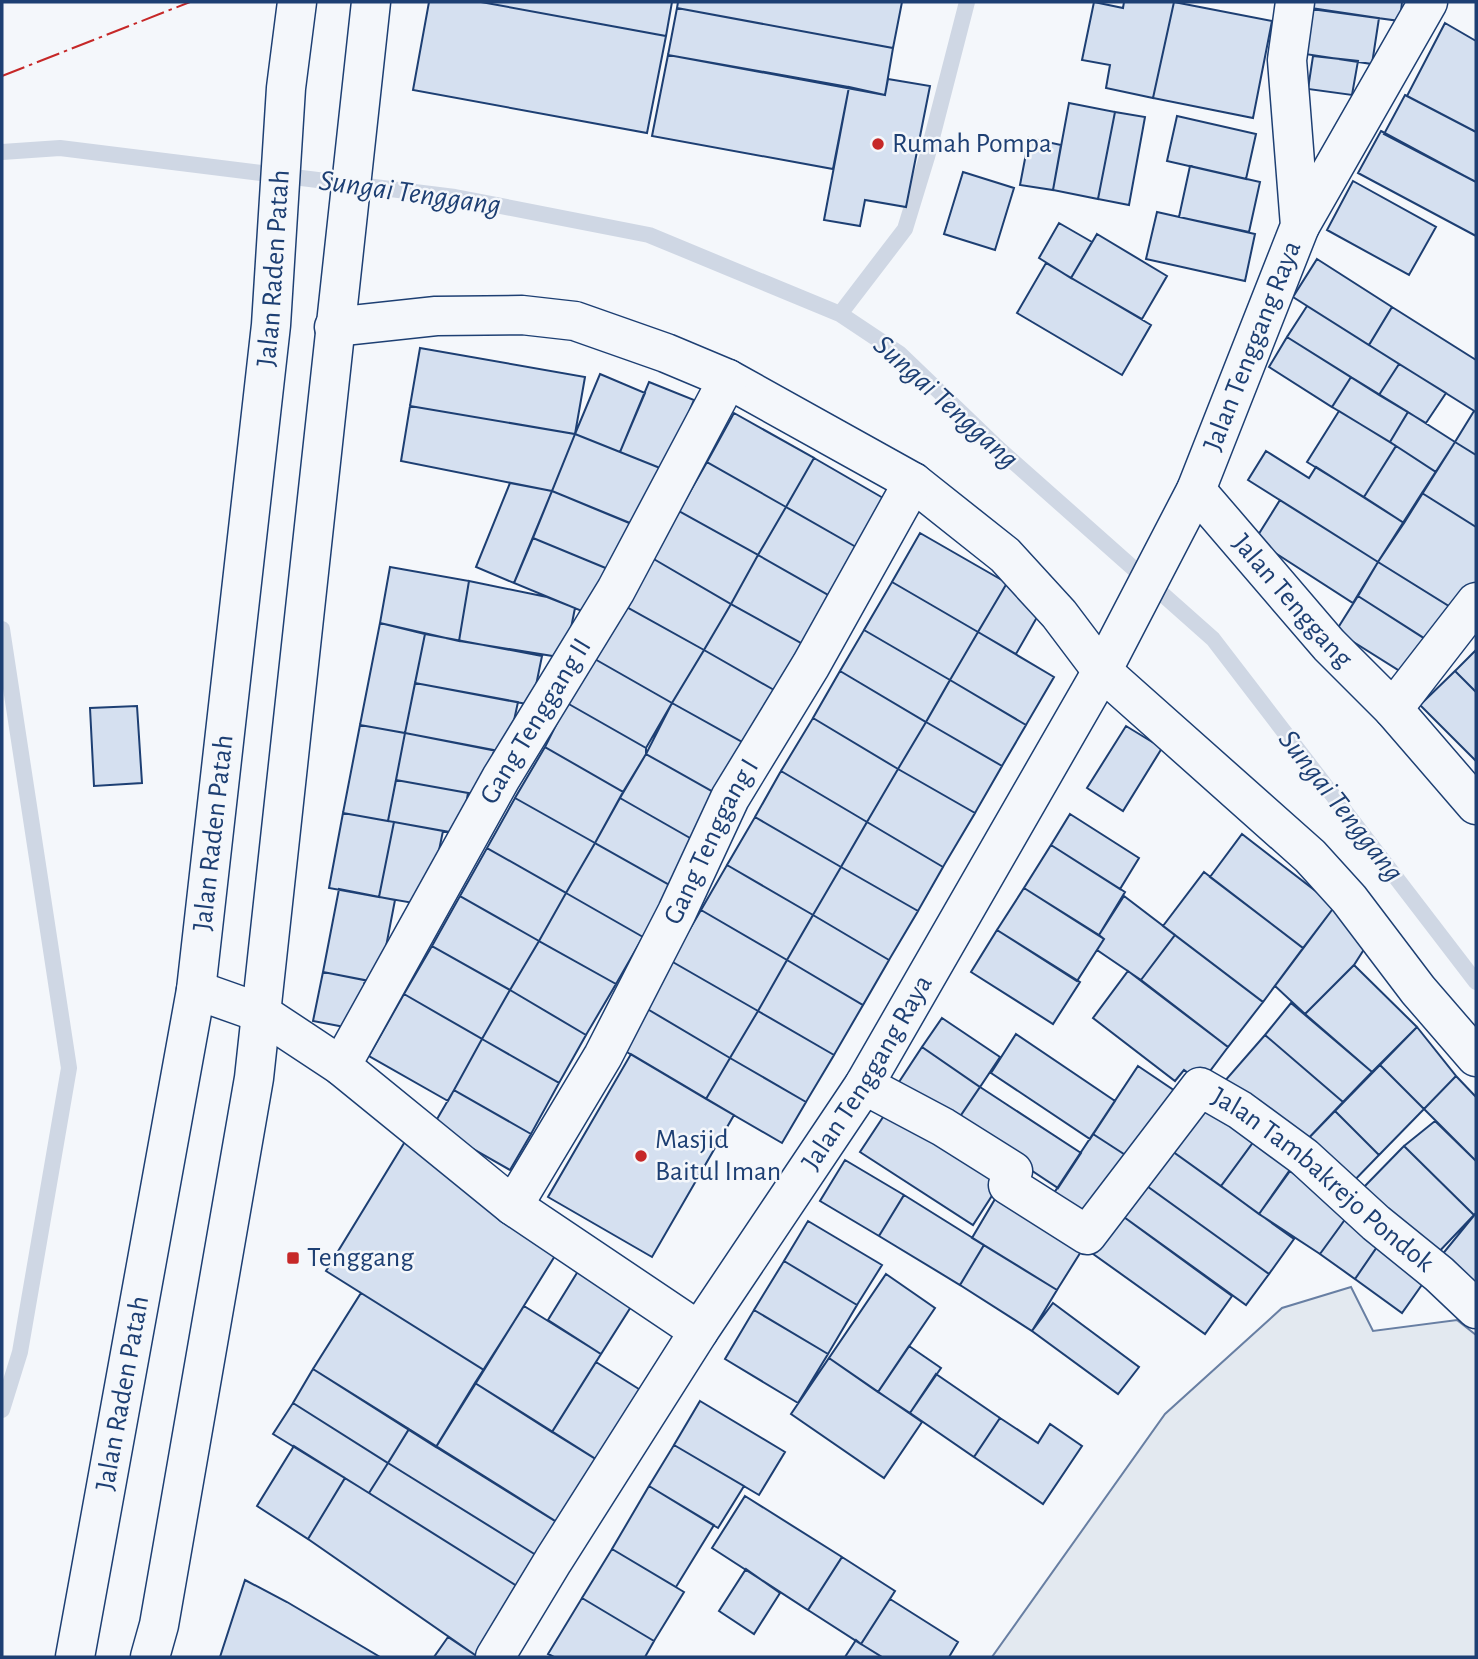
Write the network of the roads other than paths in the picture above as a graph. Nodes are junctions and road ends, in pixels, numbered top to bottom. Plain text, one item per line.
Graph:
1 (297, 2) edge
2 (371, 2) edge
3 (1295, 2) edge
4 (1428, 2) edge
5 (1300, 226) junction
6 (335, 323) junction
7 (728, 379) junction
8 (913, 482) junction
9 (1189, 503) junction
10 (1476, 602) edge
11 (1106, 664) junction
12 (1393, 709) junction
13 (1476, 805) edge
14 (196, 990) junction
15 (261, 1013) junction
16 (1476, 1057) edge
17 (341, 1066) junction
18 (864, 1085) junction
19 (513, 1206) junction
20 (1476, 1309) edge
21 (699, 1331) junction
22 (75, 1657) edge
23 (150, 1657) edge
24 (495, 1657) edge

1 - 14 main road, Jalan Raden Patah
2 - 6 main road
3 - 5 main road, Jalan Tenggang Raya
4 - 5 main road
5 - 9 main road, Jalan Tenggang Raya
6 - 7 main road
6 - 15 main road
7 - 8 main road
7 - 17 main road, Gang Tenggang II
8 - 11 main road
8 - 19 main road, Gang Tenggang I
9 - 11 main road, Jalan Tenggang Raya
9 - 12 main road, Jalan Tenggang
10 - 12 main road
11 - 16 main road
11 - 18 main road, Jalan Tenggang Raya
12 - 13 main road, Jalan Tenggang
14 - 15 main road
14 - 22 main road, Jalan Raden Patah
15 - 17 main road
15 - 23 main road
17 - 19 main road
18 - 20 main road, Jalan Tambakrejo Pondok
18 - 21 main road, Jalan Tenggang Raya
19 - 21 main road
21 - 24 main road, Jalan Tenggang Raya

